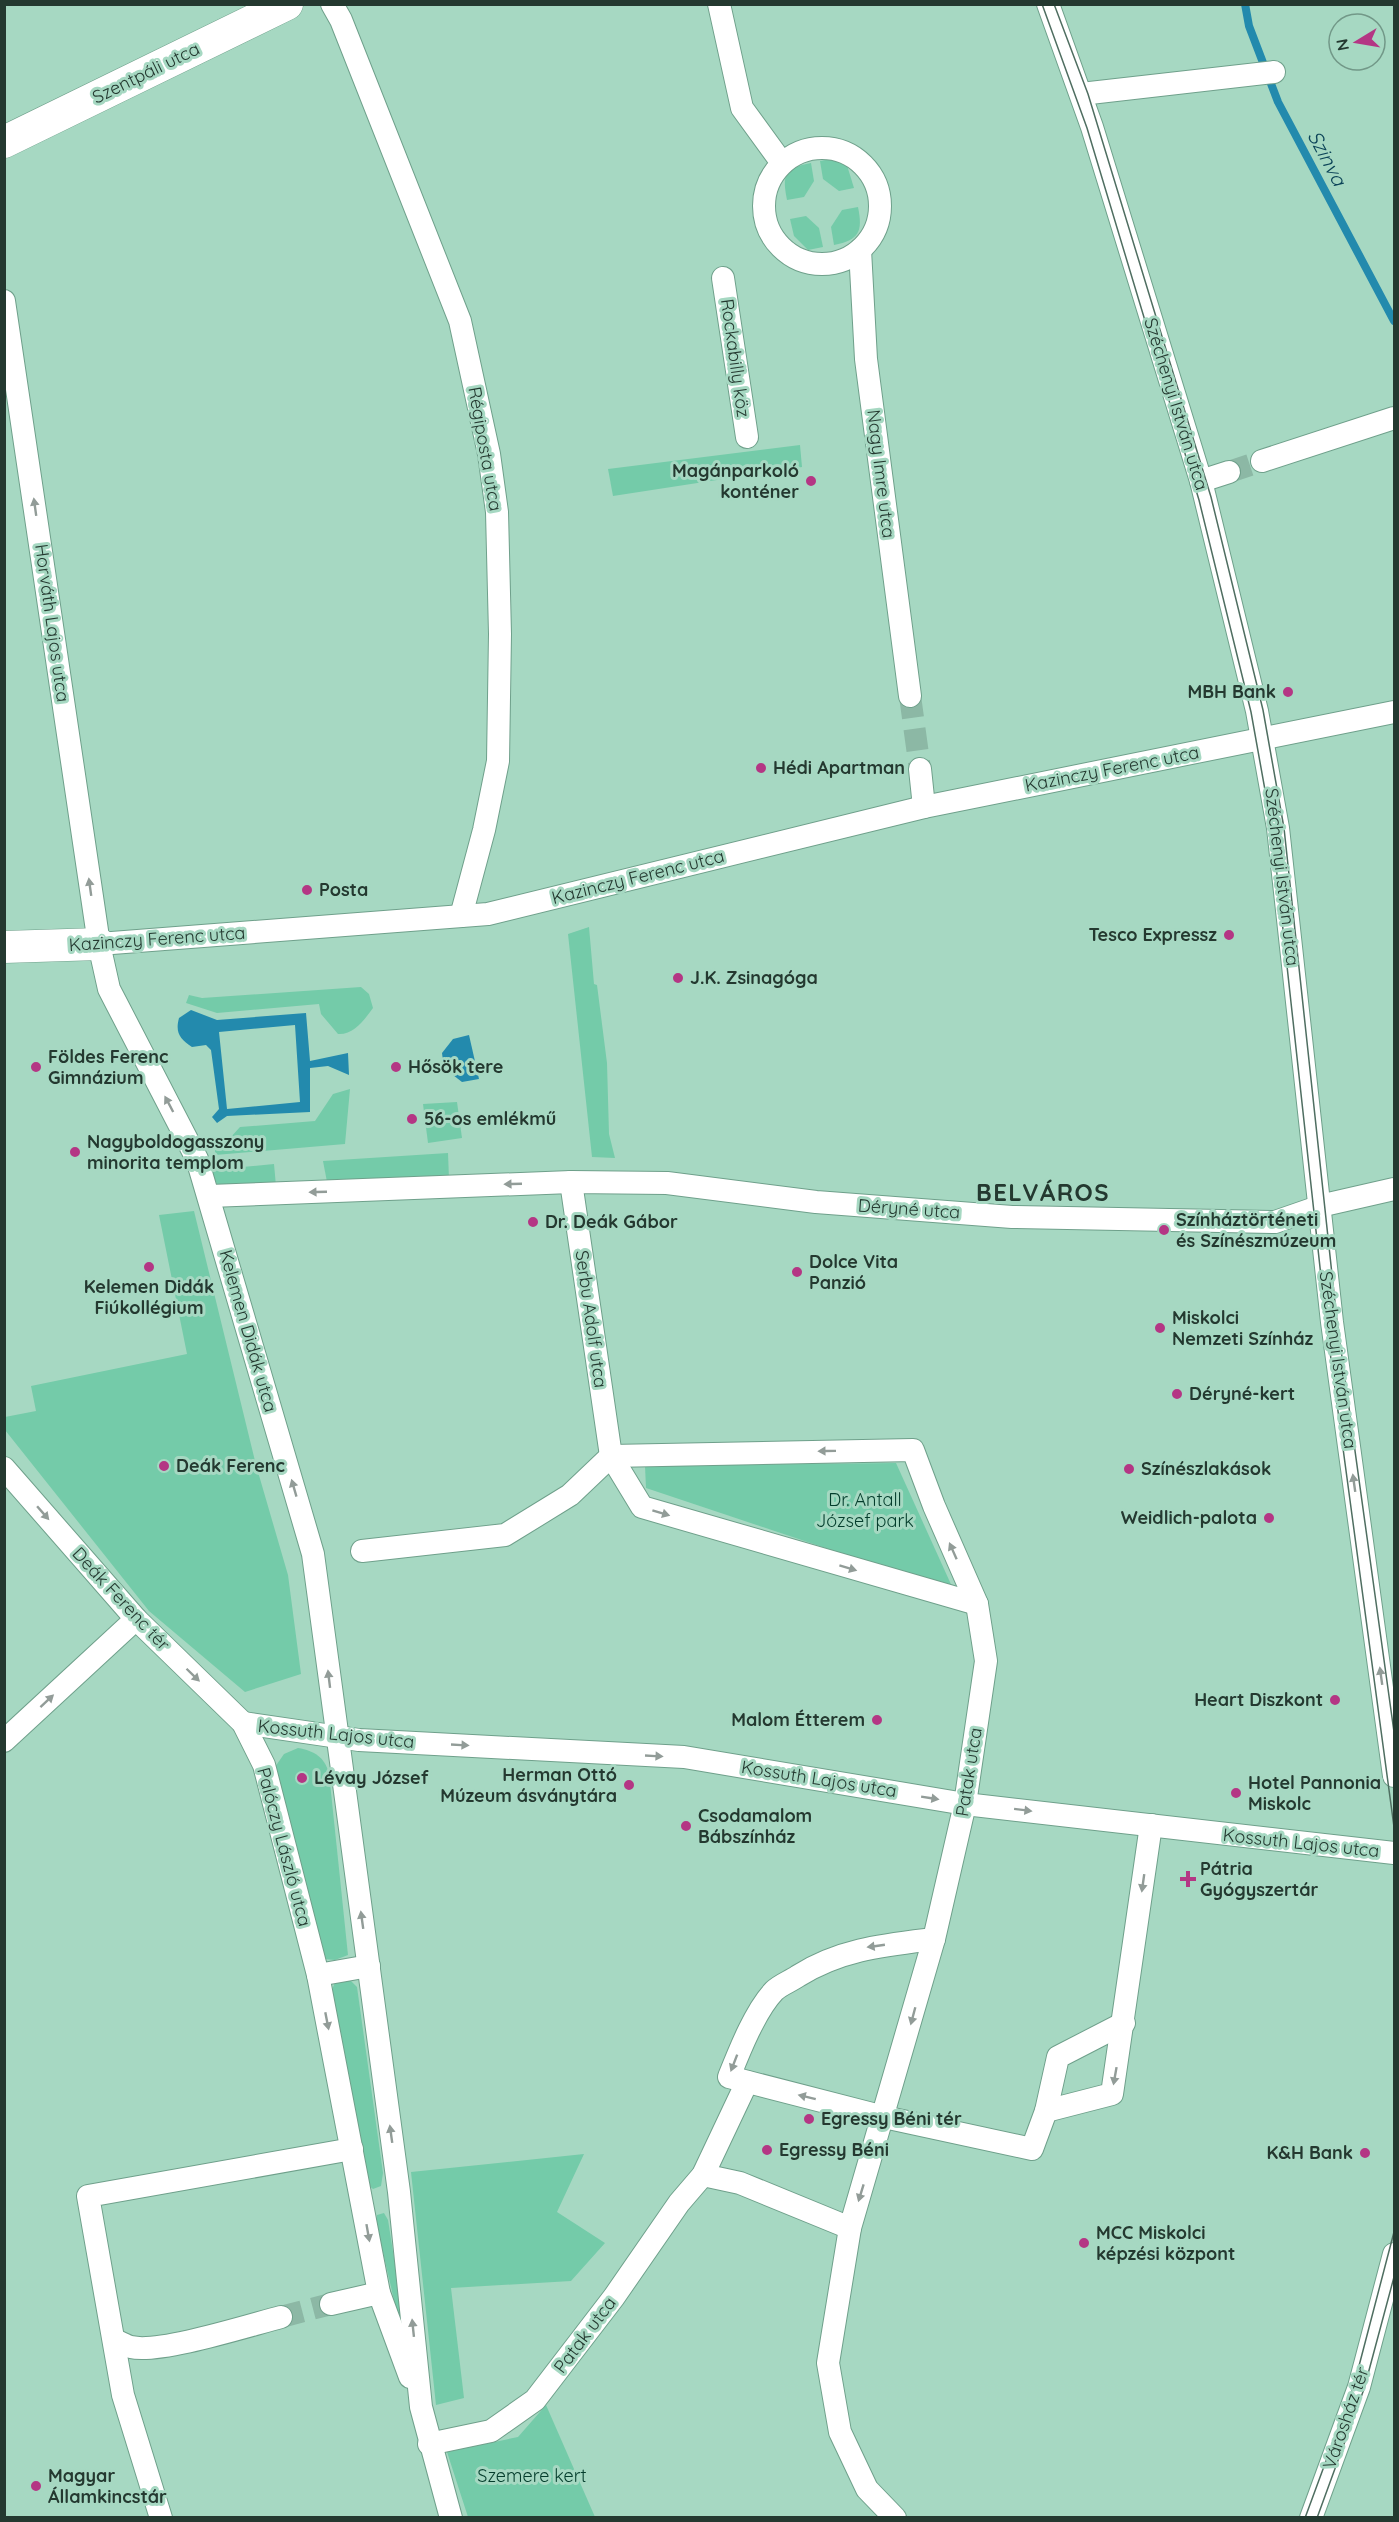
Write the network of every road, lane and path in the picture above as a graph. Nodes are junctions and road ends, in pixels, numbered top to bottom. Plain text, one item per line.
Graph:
1 (287, 4) edge
2 (332, 4) edge
3 (719, 4) edge
4 (1048, 4) edge
5 (1274, 72) dead end
6 (1081, 94) junction
7 (4, 142) edge
8 (782, 163) junction
9 (860, 250) junction
10 (723, 278) dead end
11 (4, 301) edge
12 (1395, 418) edge
13 (747, 437) dead end
14 (1262, 461) tunnel mouth
15 (1229, 472) tunnel mouth
16 (1201, 481) junction
17 (910, 696) tunnel mouth
18 (1395, 712) edge
19 (1262, 740) junction
20 (920, 769) tunnel mouth
21 (924, 807) junction
22 (461, 916) junction
23 (99, 944) junction
24 (4, 947) edge
25 (571, 1182) junction
26 (1395, 1188) edge
27 (210, 1196) junction
28 (1318, 1207) junction
29 (611, 1456) junction
30 (4, 1468) edge
31 (362, 1551) dead end
32 (977, 1604) junction
33 (136, 1619) junction
34 (243, 1723) junction
35 (336, 1737) junction
36 (4, 1741) edge
37 (1395, 1776) edge
38 (965, 1803) junction
39 (1150, 1826) junction
40 (1395, 1853) edge
41 (934, 1939) junction
42 (369, 1966) junction
43 (318, 1975) junction
44 (1124, 2023) junction
45 (747, 2082) junction
46 (1046, 2111) junction
47 (884, 2117) junction
48 (352, 2149) junction
49 (703, 2175) junction
50 (399, 2192) junction
51 (362, 2202) junction
52 (850, 2228) junction
53 (1395, 2254) edge
54 (379, 2294) junction
55 (331, 2304) tunnel mouth
56 (281, 2317) tunnel mouth
57 (1386, 2317) edge
58 (114, 2340) junction
59 (421, 2407) junction
60 (429, 2444) junction
61 (161, 2517) edge
62 (451, 2517) edge
63 (895, 2517) edge
64 (1311, 2517) edge

1 - 7 street, Szentpáli utca
2 - 22 street, Régiposta utca
3 - 8 street
4 - 6 street, Széchenyi István utca
5 - 6 street
6 - 16 street, Széchenyi István utca
8 - 9 street
8 - 9 street
9 - 17 street, Nagy Imre utca
10 - 13 street, Rockabilly köz
23 -> 11 street, Horváth Lajos utca
12 - 14 street
15 - 16 street
16 - 19 street, Széchenyi István utca
18 - 19 street, Kazinczy Ferenc utca
19 - 21 street, Kazinczy Ferenc utca
19 - 28 street, Széchenyi István utca
20 - 21 street
21 - 22 street, Kazinczy Ferenc utca
22 - 23 street, Kazinczy Ferenc utca
23 - 24 street, Kazinczy Ferenc utca
27 -> 23 street, Kelemen Didák utca
25 -> 27 street
25 - 28 street, Déryné utca
25 - 29 street, Serbu Adolf utca
26 - 28 street, Déryné utca
35 -> 27 street, Kelemen Didák utca
37 -> 28 street, Széchenyi István utca
29 - 31 street
29 -> 32 street
32 -> 29 street
30 -> 33 street, Deák Ferenc tér
32 - 38 street, Patak utca
33 -> 34 street, Deák Ferenc tér
36 -> 33 street
34 - 35 street, Kossuth Lajos utca
34 - 43 street, Palóczy László utca
35 -> 38 street, Kossuth Lajos utca
42 -> 35 street, Palóczy László utca
38 -> 39 street, Kossuth Lajos utca
38 - 41 street, Patak utca
39 - 40 street, Kossuth Lajos utca
39 -> 44 street
41 -> 45 street
41 -> 47 street, Patak utca
42 - 43 street
50 -> 42 street, Palóczy László utca
43 -> 48 street, Palóczy László utca
44 - 46 street
44 -> 46 street
47 -> 45 street
45 - 49 street, Patak utca
46 - 47 street
47 -> 52 street, Patak utca
48 - 51 street, Palóczy László utca
48 - 58 street
49 - 52 street
49 - 60 street, Patak utca
50 - 51 street
59 -> 50 street, Palóczy László utca
51 -> 54 street, Palóczy László utca
52 - 63 street, Patak utca
53 - 57 street
54 - 55 street
54 - 59 street, Palóczy László utca
56 - 58 street
57 - 64 street, Városház tér
58 - 61 street
59 - 60 street, Palóczy László utca
60 - 62 street, Palóczy László utca

